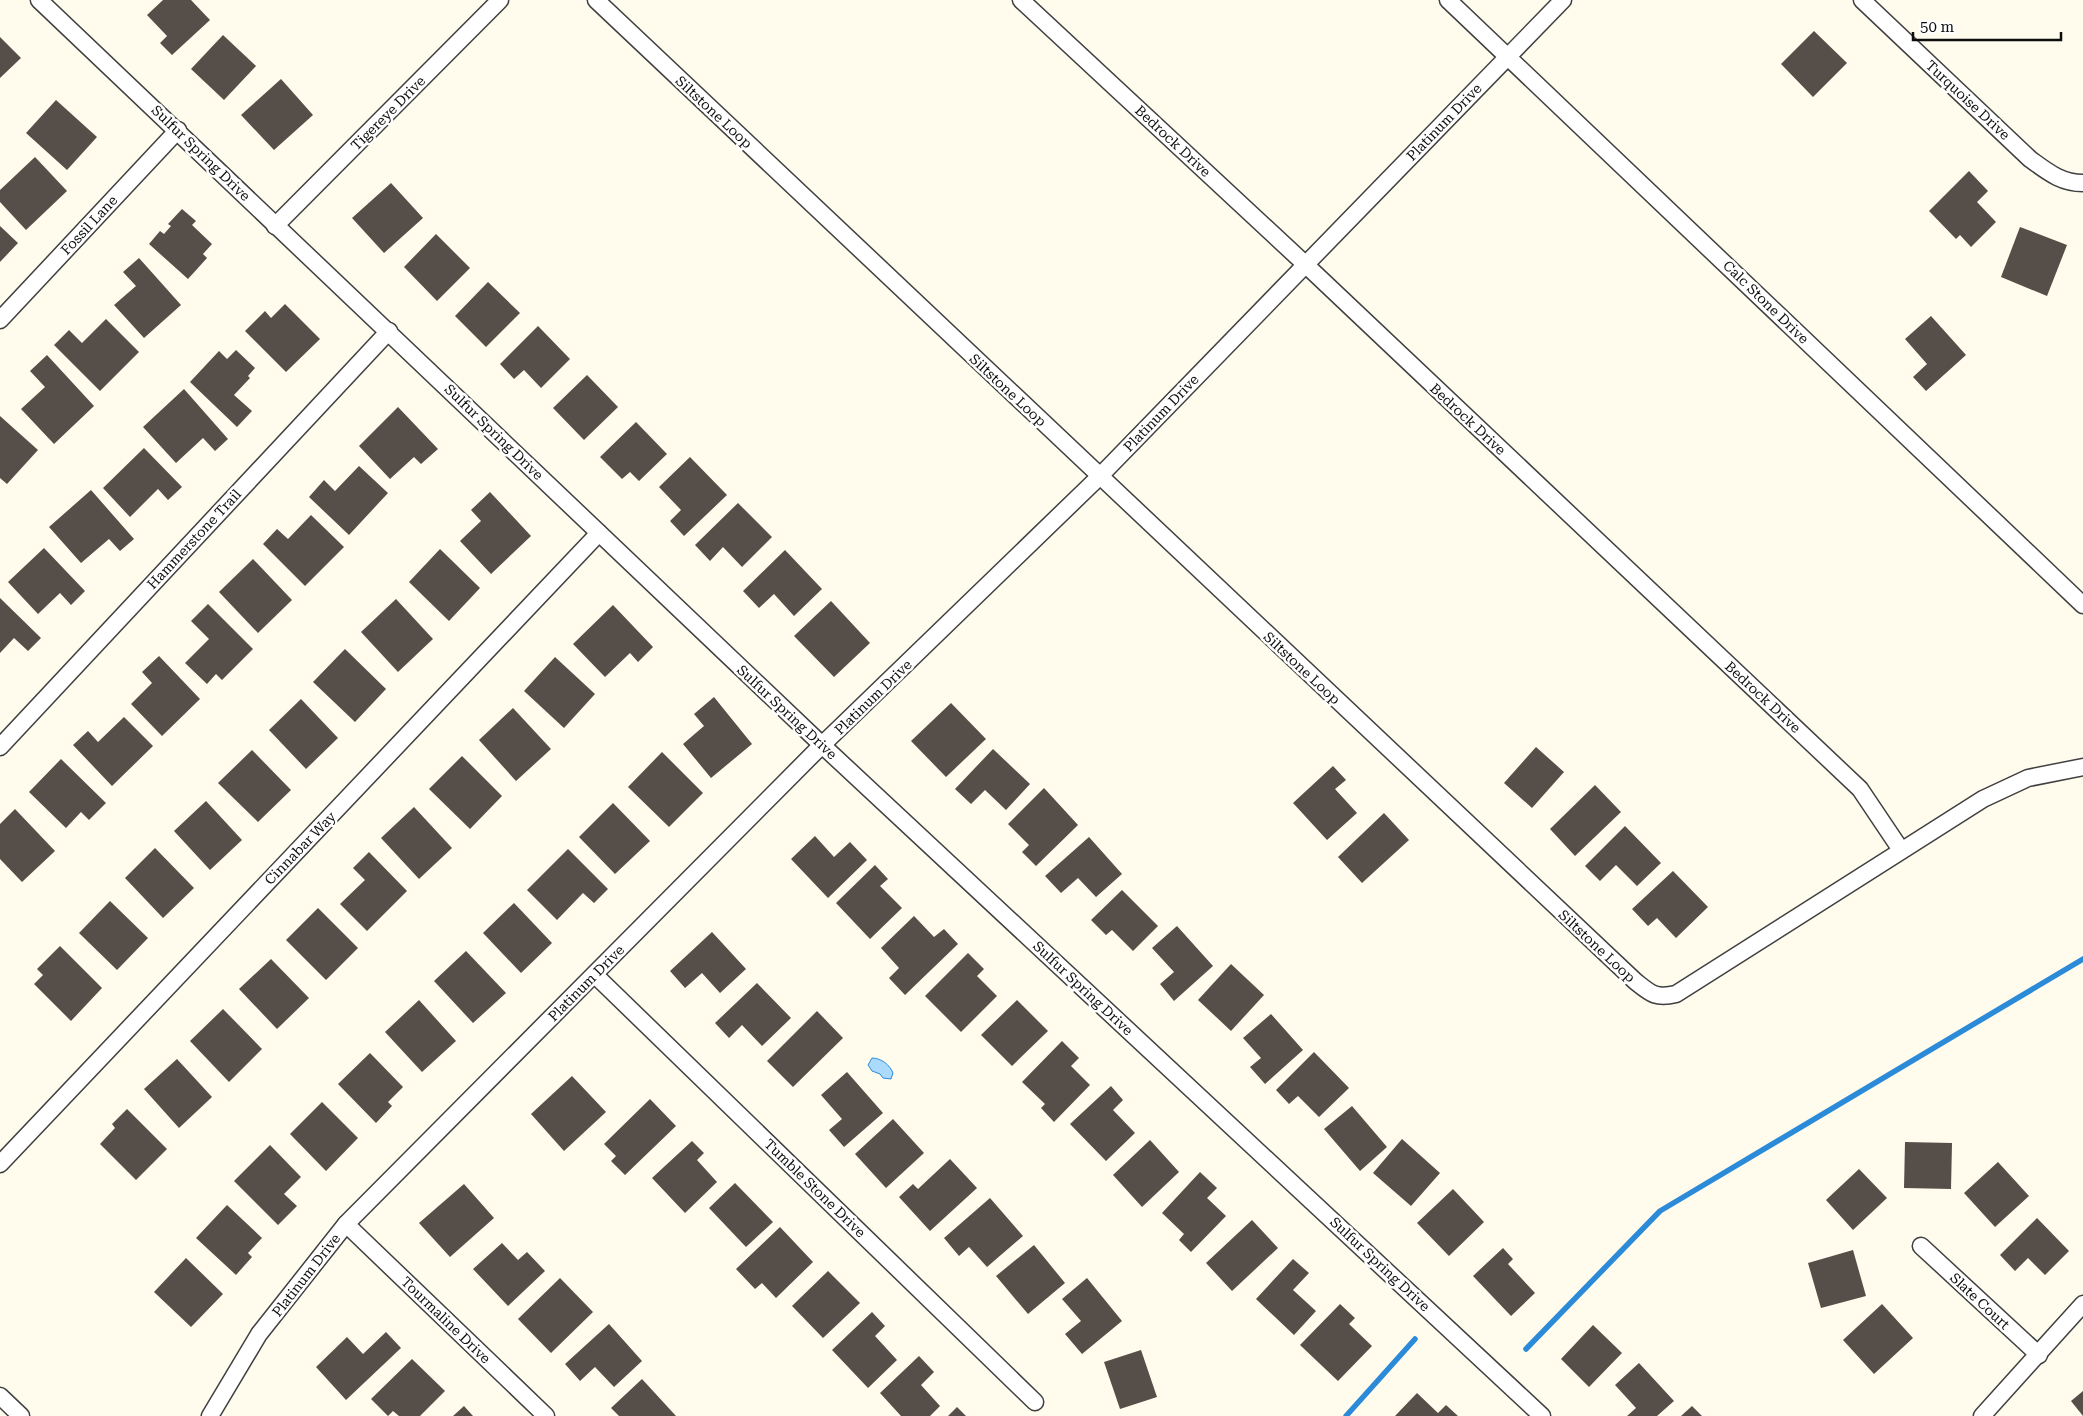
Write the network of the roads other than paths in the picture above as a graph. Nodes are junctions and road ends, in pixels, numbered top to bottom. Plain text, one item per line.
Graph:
1 (39, 0) edge
2 (500, 0) edge
3 (596, 0) edge
4 (1021, 0) edge
5 (1448, 0) edge
6 (1563, 0) edge
7 (1862, 0) edge
8 (1508, 56) junction
9 (178, 130) junction
10 (2083, 183) edge
11 (275, 226) junction
12 (1306, 265) junction
13 (0, 320) edge
14 (389, 331) junction
15 (1099, 477) junction
16 (599, 533) junction
17 (2083, 605) edge
18 (822, 745) junction
19 (0, 747) edge
20 (2083, 767) edge
21 (1901, 850) junction
22 (595, 974) junction
23 (0, 1164) edge
24 (346, 1224) junction
25 (1921, 1246) dead end
26 (2083, 1304) edge
27 (2038, 1355) junction
28 (0, 1396) edge
29 (1035, 1402) dead end
30 (22, 1416) edge
31 (210, 1416) edge
32 (546, 1416) edge
33 (1542, 1416) edge
34 (1982, 1416) edge

1 - 9 street, Sulfur Spring Drive
2 - 11 street, Tigereye Drive
3 - 15 street, Siltstone Loop
4 - 12 street, Bedrock Drive
5 - 8 street, Calc Stone Drive
6 - 8 street, Platinum Drive
7 - 10 street, Turquoise Drive
8 - 12 street, Platinum Drive
8 - 17 street, Calc Stone Drive
9 - 11 street, Sulfur Spring Drive
9 - 13 street, Fossil Lane
11 - 14 street, Sulfur Spring Drive
12 - 15 street, Platinum Drive
12 - 21 street, Bedrock Drive
14 - 16 street, Sulfur Spring Drive
14 - 19 street, Hammerstone Trail
15 - 18 street, Platinum Drive
15 - 21 street, Siltstone Loop
16 - 18 street, Sulfur Spring Drive
16 - 23 street, Cinnabar Way
18 - 22 street, Platinum Drive
18 - 33 street, Sulfur Spring Drive
20 - 21 street, Siltstone Loop
22 - 24 street, Platinum Drive
22 - 29 street, Tumble Stone Drive
24 - 31 street, Platinum Drive
24 - 32 street, Tourmaline Drive
25 - 27 street, Slate Court
26 - 27 street
27 - 34 street
28 - 30 street

